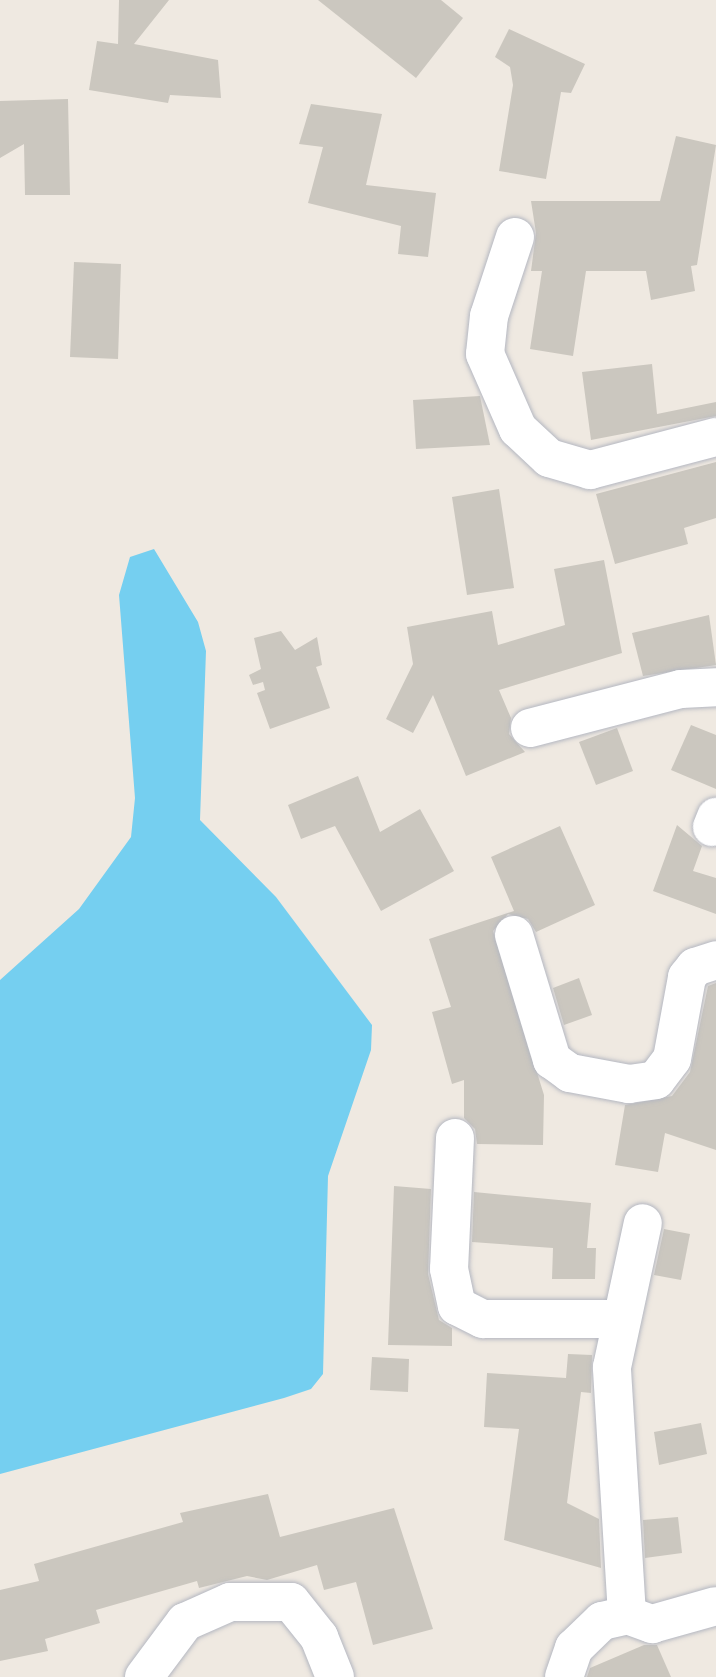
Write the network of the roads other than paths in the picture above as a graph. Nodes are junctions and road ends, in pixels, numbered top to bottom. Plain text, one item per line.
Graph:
1 (515, 237) dead end
2 (716, 437) edge
3 (716, 687) edge
4 (530, 728) dead end
5 (514, 935) dead end
6 (716, 960) edge
7 (455, 1138) dead end
8 (643, 1223) dead end
9 (621, 1319) junction
10 (716, 1606) edge
11 (627, 1615) junction
12 (144, 1677) edge
13 (335, 1677) edge
14 (564, 1677) edge

1 - 2 street
3 - 4 street
5 - 6 street
7 - 9 street
8 - 9 street
9 - 11 street
10 - 11 street
11 - 14 street
12 - 13 street

